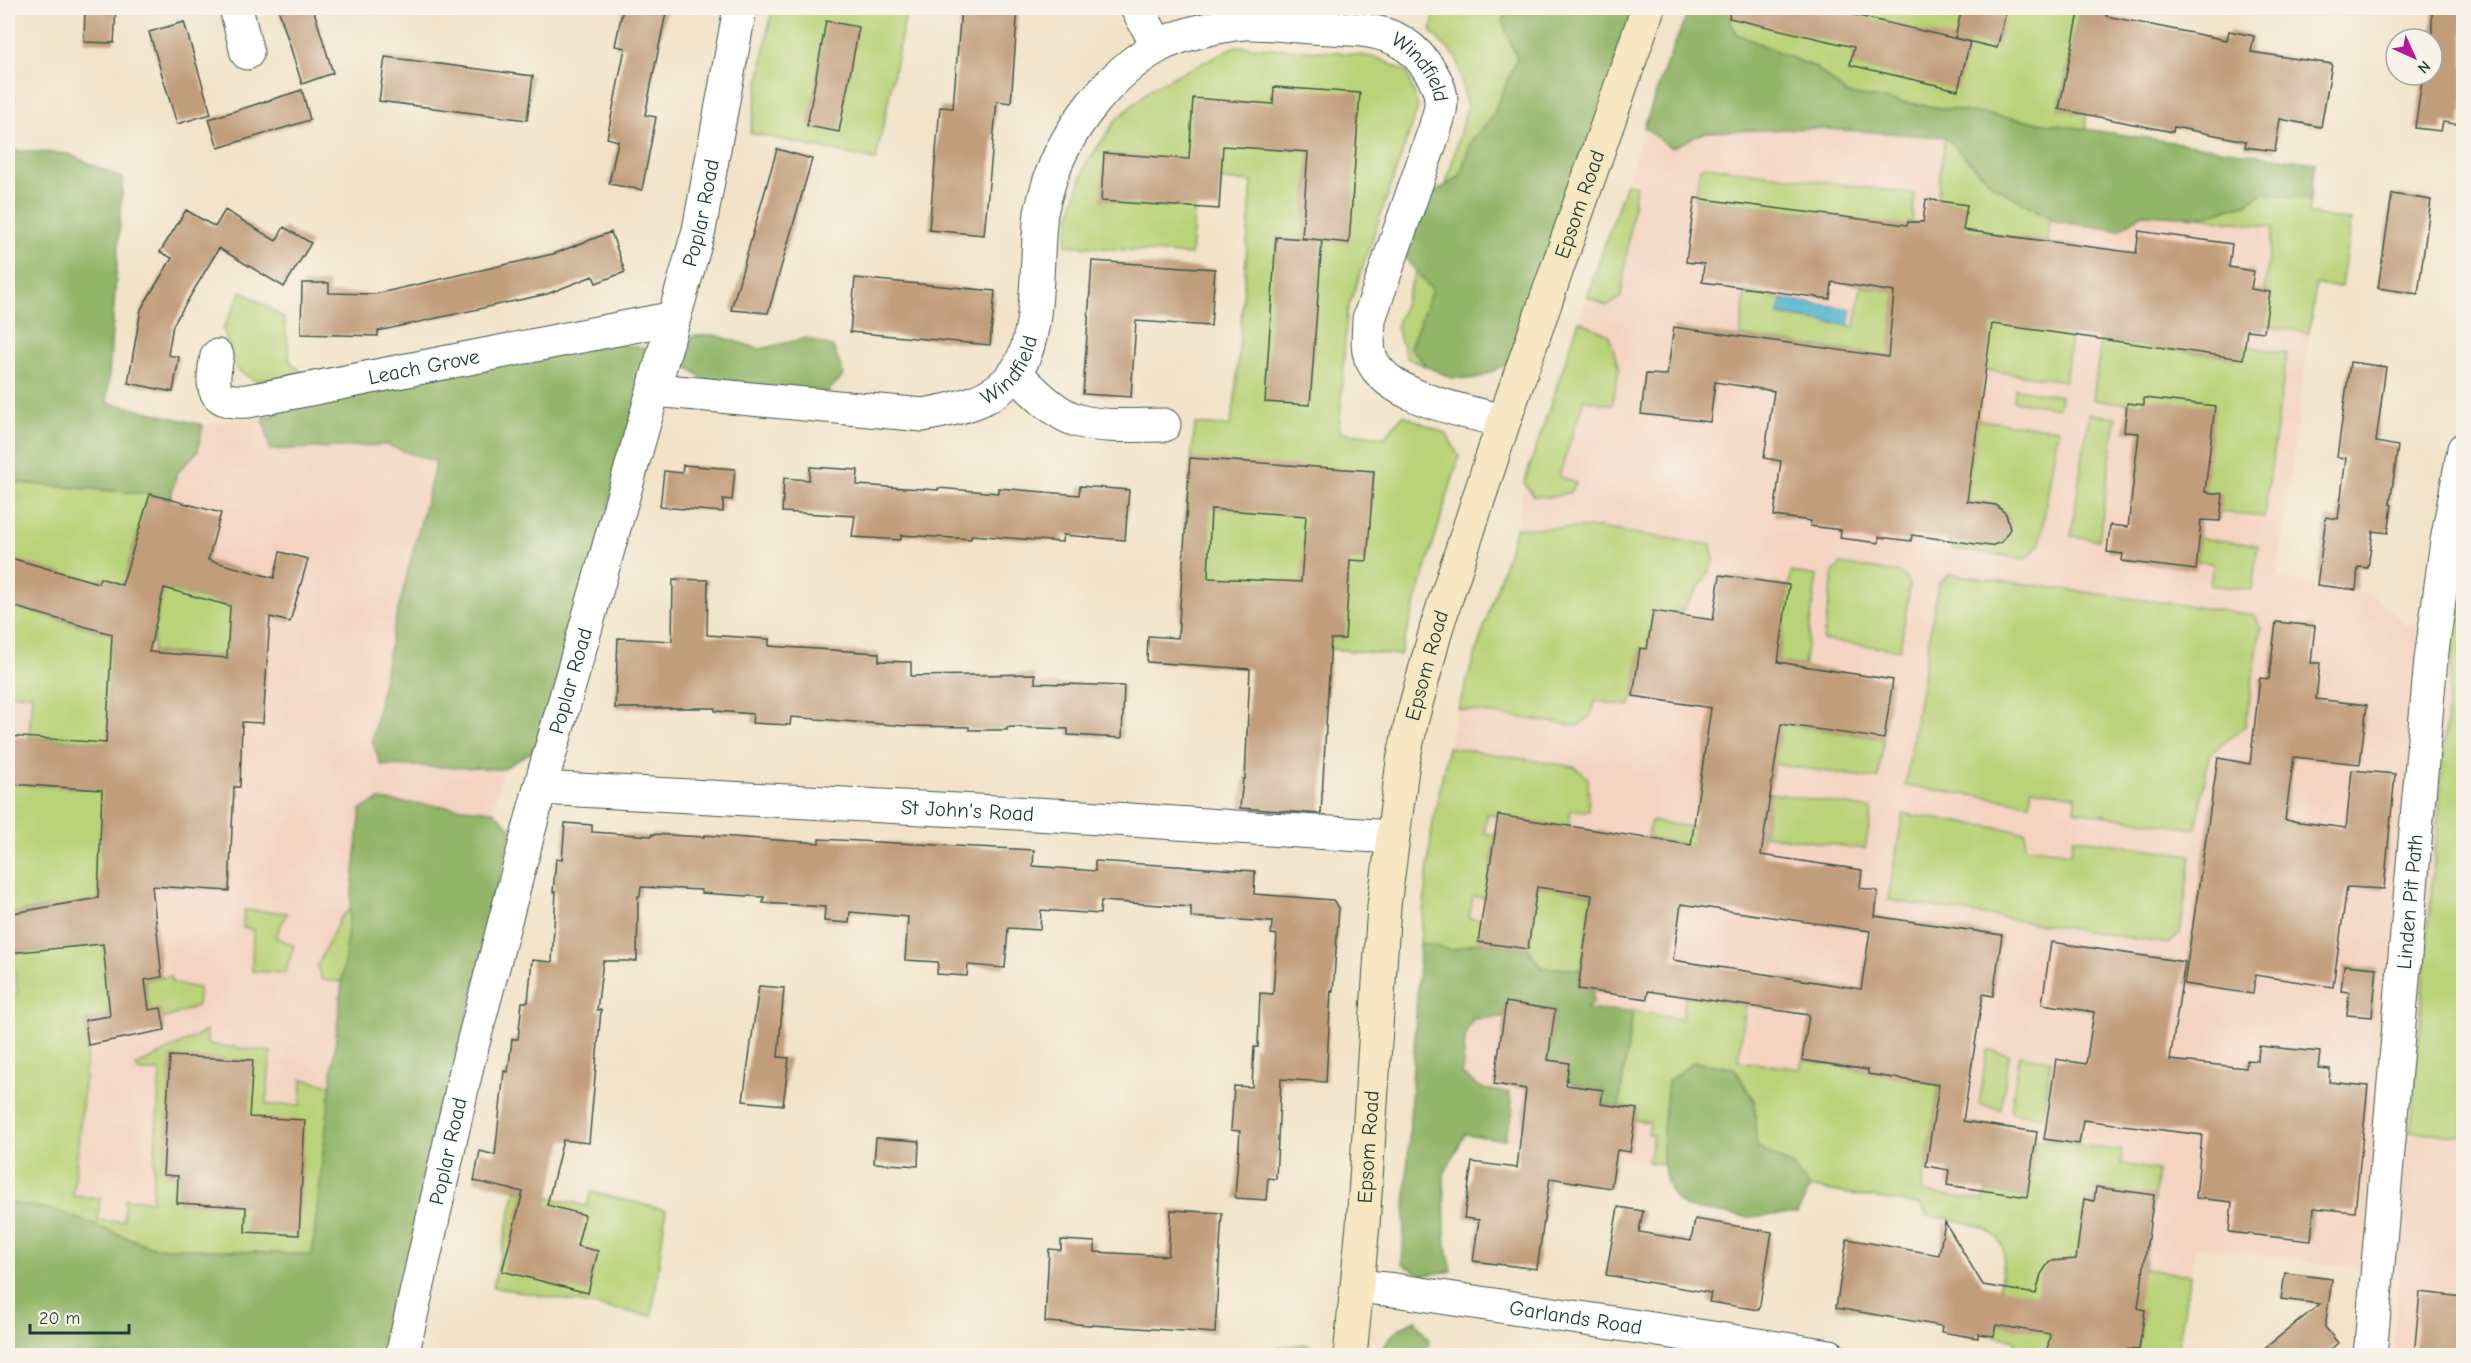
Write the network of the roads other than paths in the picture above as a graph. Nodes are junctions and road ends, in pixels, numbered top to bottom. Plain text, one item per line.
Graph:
1 (236, 8) edge
2 (740, 8) edge
3 (1137, 8) edge
4 (1648, 8) edge
5 (1158, 46) junction
6 (247, 53) dead end
7 (674, 318) junction
8 (217, 356) dead end
9 (1015, 373) junction
10 (655, 390) junction
11 (1504, 421) junction
12 (1164, 425) dead end
13 (2463, 449) edge
14 (540, 788) junction
15 (1392, 837) junction
16 (1358, 1286) junction
17 (402, 1356) edge
18 (1350, 1356) edge
19 (1830, 1356) edge
20 (2370, 1356) edge

1 - 6 street
2 - 7 street, Poplar Road
3 - 5 street
4 - 11 main road, Epsom Road
5 - 9 street, Windfield
5 - 11 street, Windfield
7 - 8 street, Leach Grove
7 - 10 street, Poplar Road
9 - 10 street, Windfield
9 - 12 street
10 - 14 street, Poplar Road
11 - 15 main road, Epsom Road
13 - 20 street, Linden Pit Path
14 - 15 street, St John's Road
14 - 17 street, Poplar Road
15 - 16 main road, Epsom Road
16 - 18 main road, Epsom Road
16 - 19 street, Garlands Road

